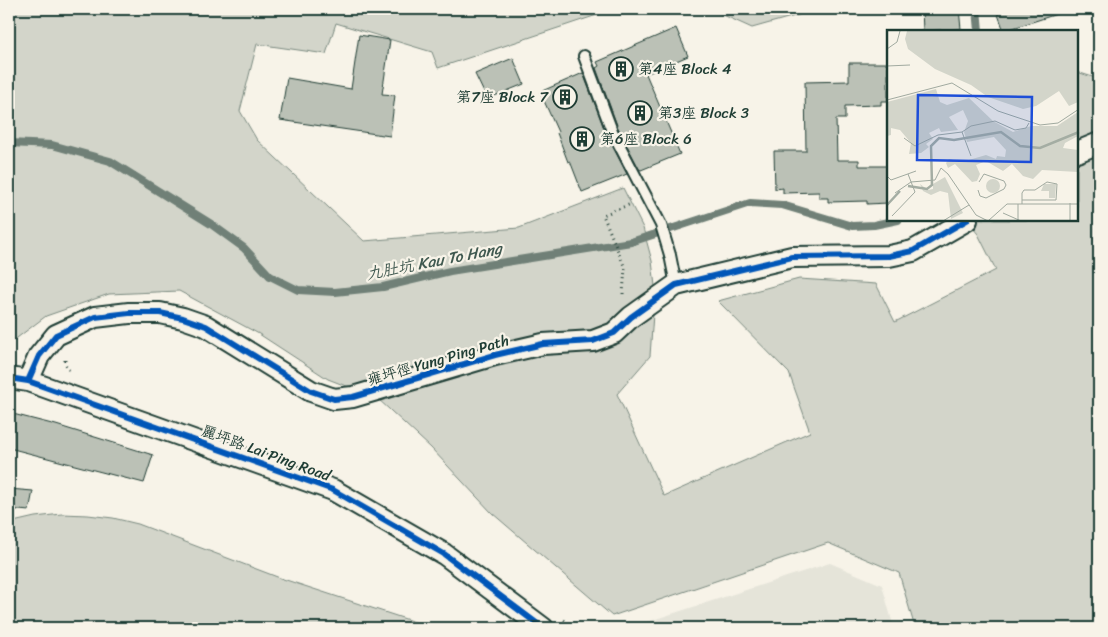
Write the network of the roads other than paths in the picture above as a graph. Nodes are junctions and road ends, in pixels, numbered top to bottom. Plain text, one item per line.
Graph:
1 (584, 56) dead end
2 (1099, 143) edge
3 (1078, 152) edge
4 (965, 221) edge
5 (676, 285) junction
6 (18, 380) edge
7 (543, 628) edge

1 - 5 lane, bridge
2 - 3 street
4 - 5 street, 雍坪徑 Yung Ping Path
5 - 6 street, 雍坪徑 Yung Ping Path
6 - 7 street, 麗坪路 Lai Ping Road

